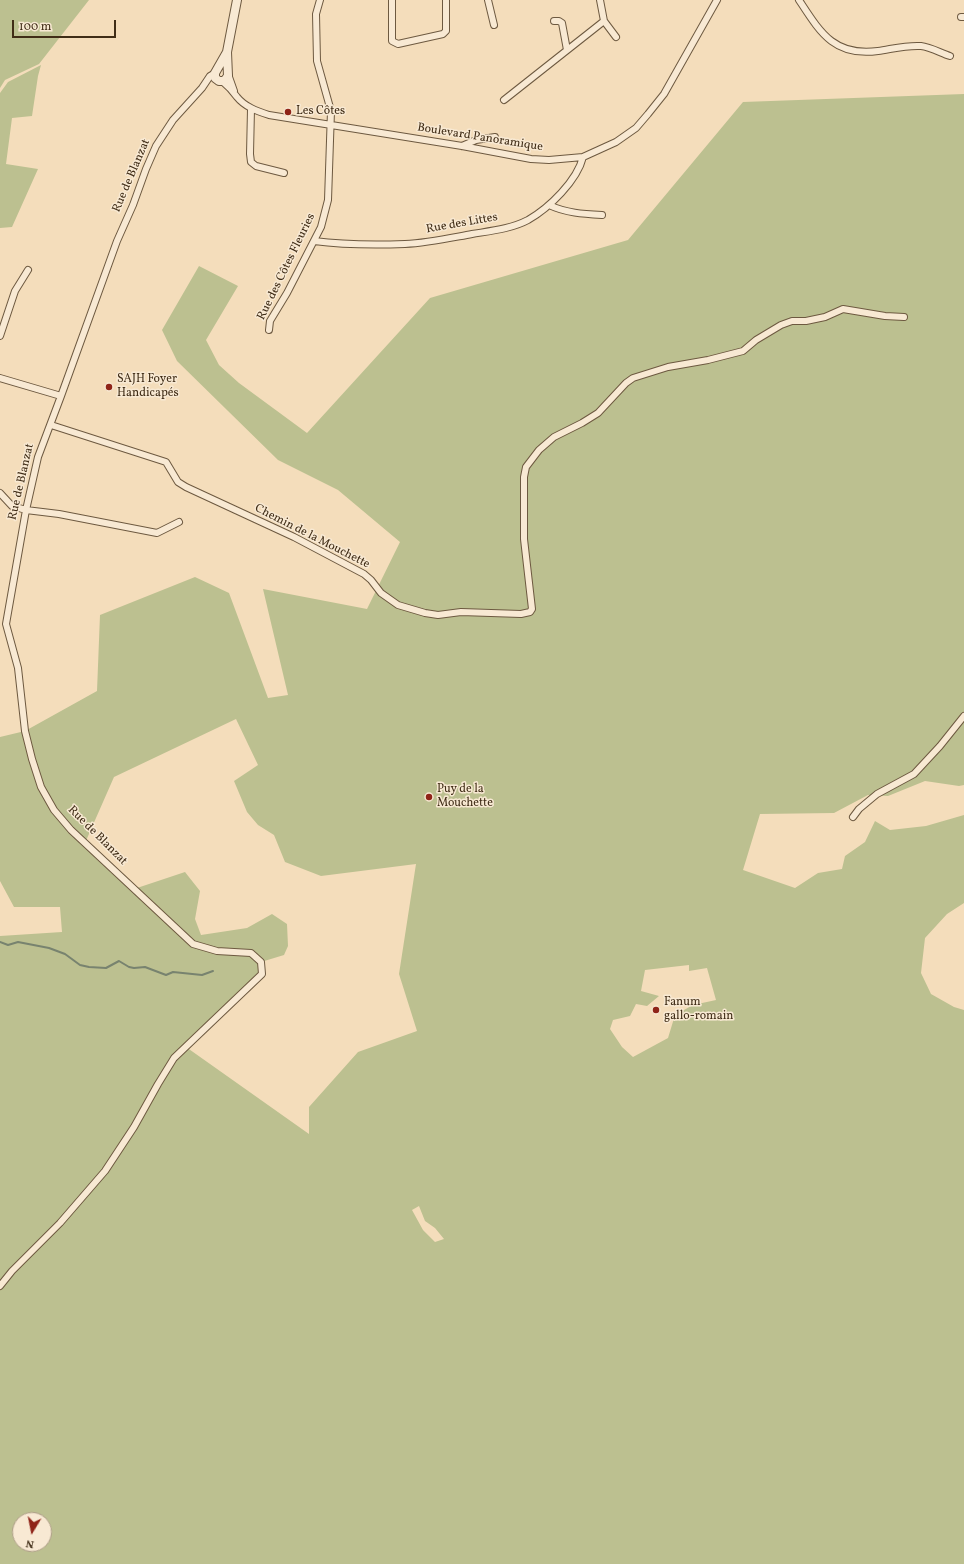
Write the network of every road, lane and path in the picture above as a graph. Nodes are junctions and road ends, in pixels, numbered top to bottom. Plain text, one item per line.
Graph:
1 (237, 0) edge
2 (320, 0) edge
3 (392, 0) edge
4 (446, 0) edge
5 (488, 0) edge
6 (600, 0) edge
7 (717, 0) edge
8 (799, 0) edge
9 (554, 21) dead end
10 (604, 21) junction
11 (494, 24) dead end
12 (616, 37) dead end
13 (567, 50) junction
14 (227, 52) junction
15 (950, 56) dead end
16 (227, 73) junction
17 (218, 76) junction
18 (234, 91) junction
19 (504, 100) dead end
20 (251, 109) junction
21 (331, 124) junction
22 (495, 137) dead end
23 (462, 146) junction
24 (582, 157) junction
25 (284, 172) dead end
26 (549, 205) junction
27 (602, 215) dead end
28 (314, 241) junction
29 (28, 270) dead end
30 (904, 317) dead end
31 (269, 330) dead end
32 (0, 336) edge
33 (0, 378) edge
34 (61, 396) junction
35 (50, 425) junction
36 (0, 493) edge
37 (26, 510) junction
38 (178, 522) dead end
39 (6, 624) junction
40 (0, 628) edge
41 (964, 716) edge
42 (853, 818) dead end
43 (0, 1286) edge

1 - 14 street, Rue de Blanzat
2 - 21 street, Rue des Côtes Fleuries
3 - 4 street
5 - 11 street
6 - 10 street
7 - 24 street, Boulevard Panoramique
8 - 15 street
9 - 13 street
10 - 12 street
10 - 13 street
13 - 19 street
14 - 16 street, Rue de Blanzat
14 - 17 street, Rue de Blanzat
16 - 17 street
16 - 18 street
17 - 18 street
17 - 34 street, Rue de Blanzat
18 - 20 street
20 - 21 street, Boulevard Panoramique
20 - 25 street
21 - 23 street, Boulevard Panoramique
21 - 28 street, Rue des Côtes Fleuries
22 - 23 street
23 - 24 street, Boulevard Panoramique
24 - 26 street, Rue des Littes
26 - 27 street
26 - 28 street, Rue des Littes
28 - 31 street, Rue des Côtes Fleuries
29 - 32 street
30 - 35 street, Chemin de la Mouchette
33 - 34 street
34 - 35 street, Rue de Blanzat
35 - 37 street, Rue de Blanzat
36 - 37 street
37 - 38 street
37 - 39 street, Rue de Blanzat
39 - 40 street
39 - 43 street, Rue de Blanzat
41 - 42 street

